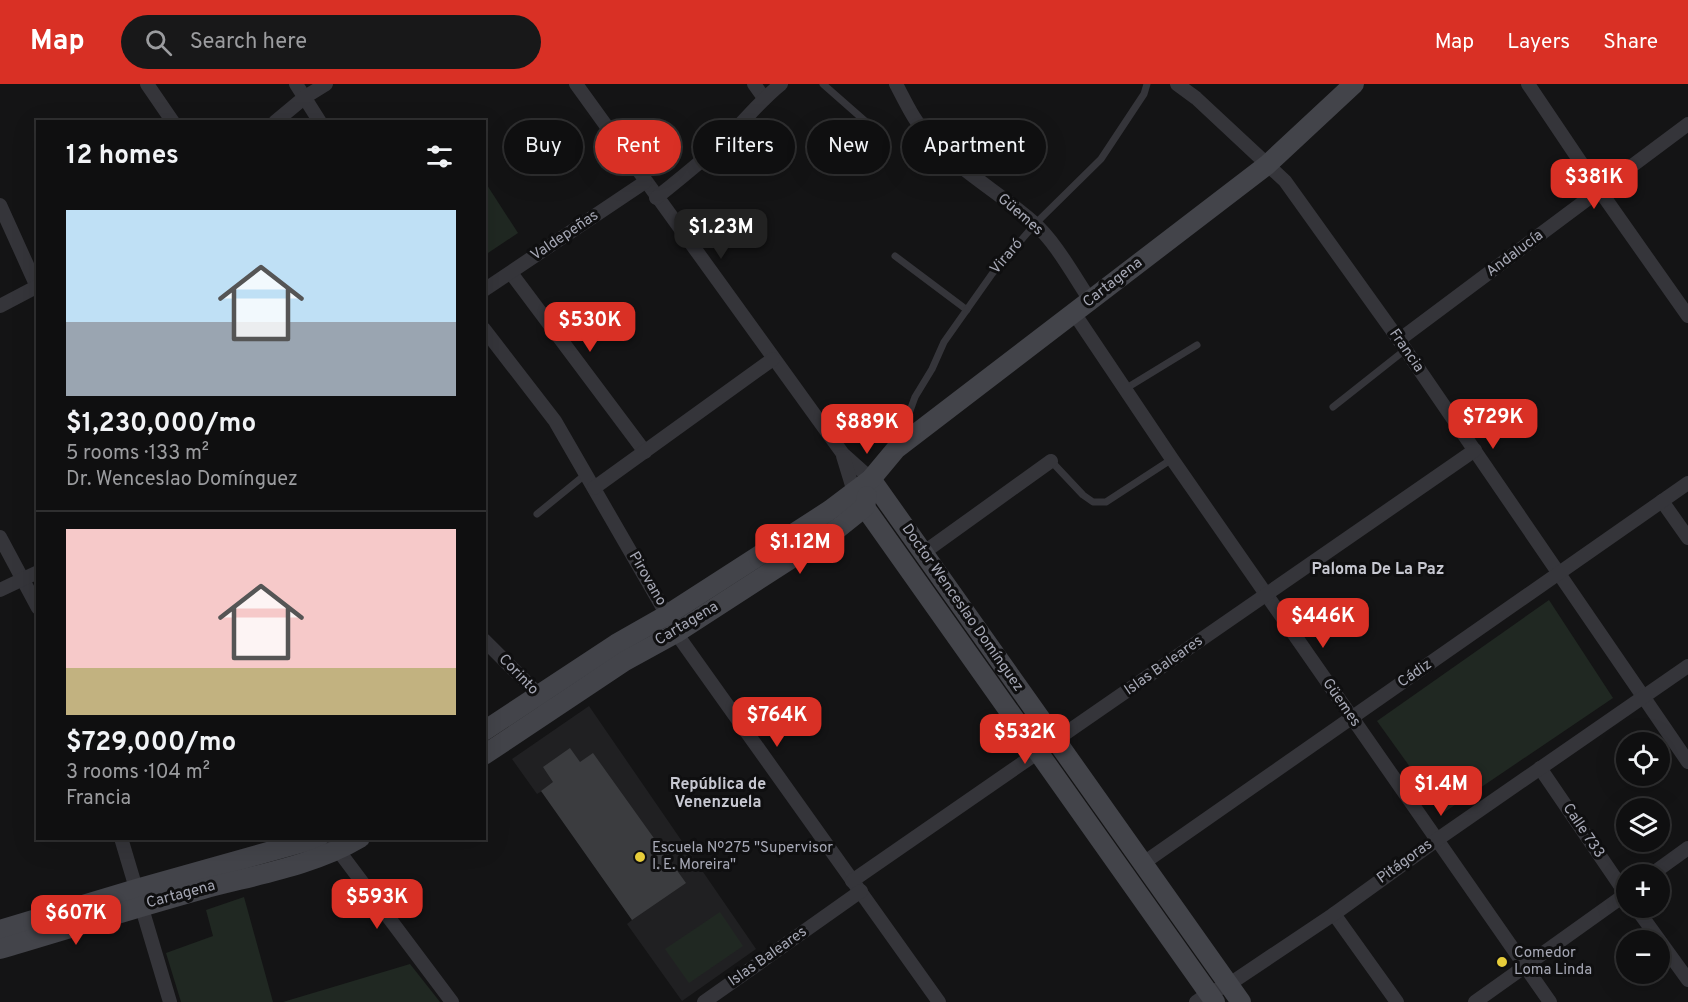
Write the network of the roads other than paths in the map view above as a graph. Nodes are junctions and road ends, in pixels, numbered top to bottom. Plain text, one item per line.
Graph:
1 (147, 84) edge
2 (296, 84) edge
3 (326, 84) edge
4 (576, 84) edge
5 (754, 84) edge
6 (781, 84) edge
7 (823, 84) edge
8 (896, 84) edge
9 (1147, 84) edge
10 (1177, 84) edge
11 (1354, 84) edge
12 (1528, 84) edge
13 (305, 97) junction
14 (764, 98) junction
15 (172, 120) edge
16 (277, 120) edge
17 (319, 120) edge
18 (865, 120) edge
19 (1688, 124) edge
20 (1266, 165) junction
21 (645, 182) junction
22 (1600, 191) junction
23 (656, 198) junction
24 (0, 205) edge
25 (1035, 224) junction
26 (895, 256) dead end
27 (511, 273) junction
28 (36, 285) edge
29 (36, 288) edge
30 (486, 289) edge
31 (1090, 300) junction
32 (0, 306) edge
33 (967, 310) junction
34 (1074, 313) junction
35 (1688, 316) edge
36 (486, 332) edge
37 (1197, 345) dead end
38 (1402, 345) junction
39 (773, 359) junction
40 (1125, 389) junction
41 (1333, 407) dead end
42 (896, 449) junction
43 (1475, 450) junction
44 (645, 452) junction
45 (843, 454) junction
46 (1172, 459) junction
47 (1051, 461) joint
48 (586, 474) junction
49 (871, 479) junction
50 (1688, 483) edge
51 (594, 488) junction
52 (860, 499) junction
53 (1662, 501) junction
54 (537, 514) dead end
55 (0, 537) edge
56 (1688, 538) edge
57 (923, 554) junction
58 (36, 573) edge
59 (1560, 573) junction
60 (23, 579) junction
61 (0, 590) edge
62 (1266, 595) junction
63 (36, 604) edge
64 (667, 615) junction
65 (675, 633) junction
66 (486, 642) edge
67 (1688, 666) edge
68 (538, 694) junction
69 (1643, 698) junction
70 (550, 711) junction
71 (1352, 718) junction
72 (486, 730) edge
73 (1055, 740) junction
74 (1038, 752) junction
75 (486, 754) edge
76 (1688, 762) edge
77 (1540, 768) junction
78 (1438, 839) junction
79 (122, 840) edge
80 (307, 840) edge
81 (352, 840) edge
82 (333, 845) edge
83 (1688, 848) edge
84 (1142, 864) junction
85 (1666, 864) edge
86 (1616, 879) edge
87 (857, 886) junction
88 (138, 897) junction
89 (1616, 901) edge
90 (1334, 914) junction
91 (1643, 918) edge
92 (0, 930) edge
93 (0, 949) edge
94 (1525, 966) junction
95 (1688, 980) edge
96 (1228, 985) junction
97 (1207, 999) edge
98 (170, 1002) edge
99 (452, 1002) edge
100 (704, 1002) edge
101 (939, 1002) edge
102 (1241, 1002) edge
103 (1397, 1002) edge
104 (1475, 1002) edge
105 (1550, 1002) edge

1 - 15 street
2 - 13 street
3 - 13 street
4 - 21 street
5 - 14 street
6 - 14 street
7 - 18 lane
8 - 25 street, Güemes
9 - 25 lane, Viraró
10 - 20 street, Francia
11 - 20 main road, Cartagena
12 - 22 street
13 - 16 street
13 - 17 street
14 - 23 street
19 - 22 street, Andalucía
20 - 31 main road, Cartagena
20 - 38 street, Francia
21 - 23 street
21 - 27 street, Valdepeñas
22 - 35 street
22 - 38 street, Andalucía
23 - 39 street
24 - 28 street
25 - 31 street, Güemes
25 - 33 lane, Viraró
26 - 33 lane
27 - 30 street, Valdepeñas
27 - 44 street
29 - 32 street
31 - 34 main road, Cartagena
33 - 42 lane, Viraró
34 - 40 street, Güemes
34 - 42 main road, Cartagena
36 - 48 street, Pirovano
37 - 40 lane
38 - 41 lane
38 - 43 street, Francia
39 - 44 street
39 - 45 street
40 - 46 street, Güemes
42 - 49 main road, Cartagena
43 - 59 street, Francia
43 - 62 street, Islas Baleares
44 - 51 street
45 - 49 street
45 - 52 street
46 - 47 lane
46 - 62 street, Güemes
47 - 57 street
48 - 51 street, Pirovano
48 - 54 lane
49 - 52 main road, Cartagena
49 - 57 main road, Doctor Wenceslao Domínguez
50 - 53 street, Cádiz
51 - 64 street, Pirovano
52 - 64 main road, Cartagena
52 - 65 main road, Cartagena
52 - 74 main road, Doctor Wenceslao Domínguez
53 - 56 street
53 - 59 street, Cádiz
55 - 60 street
57 - 73 main road, Doctor Wenceslao Domínguez
58 - 60 street
59 - 69 street, Francia
59 - 71 street, Cádiz
60 - 61 street
60 - 63 street
62 - 71 street, Güemes
62 - 73 street, Islas Baleares
64 - 65 street, Pirovano
64 - 68 main road, Cartagena
65 - 70 main road, Cartagena
65 - 87 street, Pirovano
66 - 68 street, Corinto
67 - 69 street, Pitágoras
68 - 70 street, Corinto
68 - 72 main road, Cartagena
69 - 76 street, Francia
69 - 77 street, Pitágoras
70 - 75 main road, Cartagena
71 - 78 street, Güemes
71 - 84 street, Cádiz
73 - 74 street, Islas Baleares
73 - 84 main road, Doctor Wenceslao Domínguez
74 - 87 street, Islas Baleares
74 - 97 main road, Doctor Wenceslao Domínguez
77 - 78 street, Pitágoras
77 - 86 street, Calle 733
78 - 90 street, Pitágoras
78 - 94 street, Güemes
79 - 88 street
80 - 88 main road, Cartagena
81 - 82 main road, Cartagena
82 - 88 main road, Cartagena
82 - 99 street
83 - 85 street
84 - 96 main road, Doctor Wenceslao Domínguez
87 - 100 street, Islas Baleares
87 - 101 street, Pirovano
88 - 92 main road, Cartagena
88 - 93 main road, Cartagena
88 - 98 street
89 - 94 street
90 - 96 street, Pitágoras
90 - 103 street
91 - 95 street
94 - 104 street
94 - 105 street, Güemes
96 - 97 street, Pitágoras
96 - 102 main road, Doctor Wenceslao Domínguez

